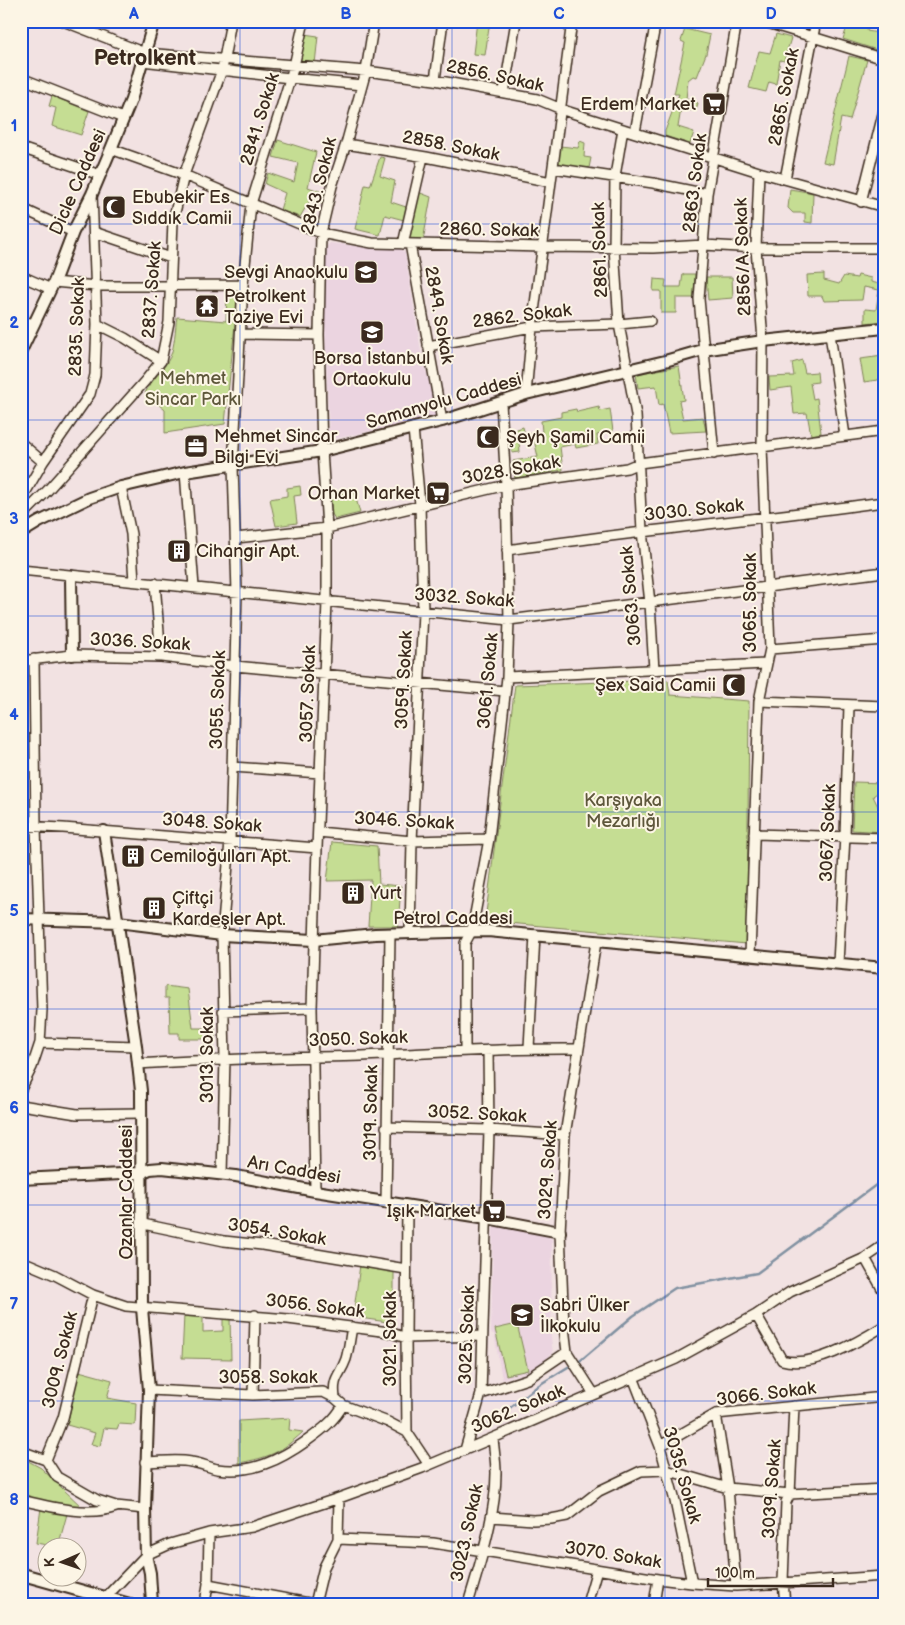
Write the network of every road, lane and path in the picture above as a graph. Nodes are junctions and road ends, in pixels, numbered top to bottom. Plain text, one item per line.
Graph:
1 (154, 21) edge
2 (231, 21) edge
3 (304, 21) edge
4 (374, 21) edge
5 (443, 21) edge
6 (516, 21) edge
7 (572, 21) edge
8 (656, 21) edge
9 (737, 21) edge
10 (761, 21) edge
11 (816, 21) edge
12 (68, 22) edge
13 (812, 37) junction
14 (143, 57) junction
15 (884, 58) edge
16 (224, 66) junction
17 (294, 66) junction
18 (366, 71) junction
19 (21, 78) edge
20 (290, 78) junction
21 (435, 80) junction
22 (362, 85) junction
23 (504, 93) junction
24 (560, 108) junction
25 (884, 110) edge
26 (123, 118) junction
27 (623, 129) junction
28 (635, 132) junction
29 (346, 144) junction
30 (21, 148) edge
31 (111, 150) junction
32 (423, 157) junction
33 (713, 157) junction
34 (552, 168) junction
35 (759, 172) junction
36 (100, 175) junction
37 (184, 175) junction
38 (615, 176) junction
39 (785, 179) junction
40 (551, 182) junction
41 (92, 194) junction
42 (707, 194) junction
43 (861, 202) junction
44 (251, 204) junction
45 (884, 207) edge
46 (21, 208) edge
47 (73, 232) junction
48 (94, 232) junction
49 (321, 233) junction
50 (407, 244) junction
51 (704, 245) junction
52 (543, 247) junction
53 (614, 247) junction
54 (756, 248) junction
55 (884, 248) edge
56 (171, 258) junction
57 (21, 276) edge
58 (243, 285) junction
59 (53, 286) junction
60 (96, 286) junction
61 (170, 286) junction
62 (21, 321) edge
63 (650, 321) dead end
64 (34, 324) junction
65 (97, 324) junction
66 (620, 324) junction
67 (532, 327) junction
68 (884, 328) edge
69 (241, 334) junction
70 (830, 334) junction
71 (319, 336) junction
72 (763, 341) junction
73 (428, 346) junction
74 (703, 350) junction
75 (21, 351) edge
76 (161, 361) junction
77 (628, 370) junction
78 (526, 394) junction
79 (501, 403) junction
80 (442, 422) junction
81 (413, 428) junction
82 (884, 431) edge
83 (845, 436) junction
84 (21, 443) edge
85 (762, 447) junction
86 (322, 451) junction
87 (714, 454) junction
88 (43, 462) junction
89 (639, 463) junction
90 (233, 466) junction
91 (185, 472) junction
92 (506, 485) junction
93 (121, 487) junction
94 (21, 500) edge
95 (884, 502) edge
96 (420, 505) junction
97 (21, 517) edge
98 (765, 518) junction
99 (327, 528) junction
100 (642, 531) junction
101 (21, 533) edge
102 (236, 538) junction
103 (507, 550) junction
104 (21, 570) edge
105 (884, 572) edge
106 (71, 576) junction
107 (134, 581) junction
108 (155, 583) junction
109 (768, 586) junction
110 (194, 587) junction
111 (237, 592) junction
112 (328, 602) junction
113 (650, 603) junction
114 (423, 612) junction
115 (510, 620) junction
116 (884, 640) edge
117 (770, 649) junction
118 (72, 655) junction
119 (161, 657) junction
120 (34, 659) junction
121 (21, 661) edge
122 (766, 664) junction
123 (235, 666) junction
124 (654, 670) junction
125 (325, 674) junction
126 (507, 677) junction
127 (420, 683) junction
128 (505, 691) junction
129 (759, 701) junction
130 (849, 705) junction
131 (884, 706) edge
132 (232, 767) junction
133 (320, 773) junction
134 (21, 826) edge
135 (36, 827) junction
136 (104, 831) junction
137 (318, 832) junction
138 (754, 834) junction
139 (845, 836) junction
140 (884, 838) edge
141 (489, 839) junction
142 (230, 841) junction
143 (412, 841) junction
144 (317, 848) junction
145 (21, 919) edge
146 (39, 920) junction
147 (118, 922) junction
148 (472, 930) junction
149 (410, 933) junction
150 (390, 934) junction
151 (222, 935) junction
152 (535, 935) junction
153 (314, 940) junction
154 (596, 942) junction
155 (750, 955) junction
156 (838, 963) junction
157 (884, 968) edge
158 (312, 1008) junction
159 (223, 1011) junction
160 (40, 1043) junction
161 (136, 1046) junction
162 (529, 1048) junction
163 (578, 1049) junction
164 (488, 1050) junction
165 (465, 1051) junction
166 (389, 1054) junction
167 (312, 1057) junction
168 (225, 1058) junction
169 (138, 1064) junction
170 (21, 1089) edge
171 (21, 1105) edge
172 (141, 1113) junction
173 (386, 1127) junction
174 (489, 1130) junction
175 (566, 1135) junction
176 (141, 1173) junction
177 (222, 1174) junction
178 (21, 1180) edge
179 (315, 1191) junction
180 (386, 1203) junction
181 (407, 1206) junction
182 (487, 1218) junction
183 (143, 1224) junction
184 (560, 1232) junction
185 (884, 1245) edge
186 (866, 1258) junction
187 (21, 1263) edge
188 (406, 1269) junction
189 (884, 1292) edge
190 (92, 1295) junction
191 (142, 1308) junction
192 (255, 1315) junction
193 (756, 1315) junction
194 (884, 1326) edge
195 (352, 1327) junction
196 (482, 1336) junction
197 (406, 1338) junction
198 (567, 1352) junction
199 (633, 1377) junction
200 (148, 1390) junction
201 (481, 1394) junction
202 (594, 1394) junction
203 (253, 1395) junction
204 (884, 1397) edge
205 (335, 1398) junction
206 (343, 1405) junction
207 (794, 1406) junction
208 (716, 1414) junction
209 (407, 1432) junction
210 (493, 1438) junction
211 (660, 1446) junction
212 (465, 1450) junction
213 (21, 1451) edge
214 (46, 1460) junction
215 (145, 1462) junction
216 (429, 1465) junction
217 (666, 1470) junction
218 (728, 1488) junction
219 (884, 1489) edge
220 (790, 1494) junction
221 (339, 1498) junction
222 (21, 1500) edge
223 (116, 1506) junction
224 (145, 1509) junction
225 (491, 1517) junction
226 (209, 1534) junction
227 (338, 1539) junction
228 (484, 1550) junction
229 (146, 1555) junction
230 (597, 1569) junction
231 (21, 1574) edge
232 (884, 1576) edge
233 (658, 1579) junction
234 (783, 1582) junction
235 (692, 1583) junction
236 (208, 1584) junction
237 (736, 1586) junction
238 (104, 1601) edge
239 (128, 1604) edge
240 (152, 1604) edge
241 (205, 1604) edge
242 (315, 1604) edge
243 (468, 1604) edge
244 (587, 1604) edge
245 (654, 1604) edge
246 (785, 1604) edge

1 - 14 street, Dicle Caddesi
2 - 16 street, 2837. Sokak
3 - 17 street, 2841. Sokak
4 - 18 street, 2843. Sokak
5 - 21 street
6 - 23 street
7 - 24 street
8 - 28 street
9 - 33 street, 2863. Sokak
10 - 13 street
11 - 13 street, 2865. Sokak
12 - 14 street, 2856. Sokak
13 - 15 street
13 - 39 street, 2865. Sokak
14 - 16 street, 2856. Sokak
14 - 26 street, Dicle Caddesi
16 - 17 street, 2856. Sokak
16 - 20 street, 2856. Sokak
16 - 37 street, 2837. Sokak
17 - 18 street, 2856. Sokak
17 - 20 street, 2841. Sokak
18 - 21 street, 2856. Sokak
18 - 22 street, 2843. Sokak
19 - 26 street
20 - 22 street, 2856. Sokak
20 - 44 street, 2841. Sokak
21 - 23 street, 2856. Sokak
22 - 29 street, 2843. Sokak
23 - 24 street, 2856. Sokak
24 - 27 street, 2856. Sokak
24 - 34 street
25 - 43 street
26 - 31 street, Dicle Caddesi
27 - 28 street, 2856. Sokak
27 - 38 street, 2861. Sokak
28 - 33 street, 2856. Sokak
29 - 32 street, 2858. Sokak
29 - 49 street, 2843. Sokak
30 - 36 street
31 - 36 street, Dicle Caddesi
31 - 37 street, 2860. Sokak
32 - 40 street, 2858. Sokak
32 - 50 street, 2849. Sokak
33 - 35 street, 2856. Sokak
33 - 42 street, 2863. Sokak
34 - 38 street
34 - 40 street
35 - 39 street, 2856. Sokak
35 - 54 street, 2856/A. Sokak
36 - 41 street, Dicle Caddesi
37 - 44 street, 2860. Sokak
37 - 56 street, 2837. Sokak
38 - 42 street
38 - 53 street, 2861. Sokak
39 - 43 street, 2856. Sokak
40 - 52 street
41 - 47 street, Dicle Caddesi
41 - 48 street, 2835. Sokak
42 - 51 street, 2863. Sokak
43 - 45 street, 2856. Sokak
44 - 49 street, 2860. Sokak
44 - 58 street, 2841. Sokak
46 - 47 street
47 - 59 street, Dicle Caddesi
48 - 56 street
48 - 60 street, 2835. Sokak
49 - 50 street, 2860. Sokak
49 - 71 street, 2843. Sokak
50 - 52 street, 2860. Sokak
50 - 73 street, 2849. Sokak
51 - 53 street, 2860. Sokak
51 - 54 street, 2860. Sokak
51 - 74 street, 2863. Sokak
52 - 53 street, 2860. Sokak
52 - 67 street
53 - 66 street, 2861. Sokak
54 - 55 street, 2860. Sokak
54 - 72 street, 2856/A. Sokak
56 - 61 street, 2837. Sokak
57 - 59 street
58 - 61 street
58 - 69 street, 2841. Sokak
59 - 60 street
59 - 64 street, Dicle Caddesi
60 - 61 street
60 - 65 street, 2835. Sokak
61 - 76 street, 2837. Sokak
62 - 64 street
63 - 66 street, 2862. Sokak
64 - 75 street, Dicle Caddesi
65 - 76 street
65 - 88 street, 2835. Sokak
66 - 67 street, 2862. Sokak
66 - 77 street, 2861. Sokak
67 - 73 street, 2862. Sokak
67 - 78 street
68 - 70 street, Samanyolu Caddesi
69 - 71 street
69 - 90 street, 2841. Sokak
70 - 72 street, Samanyolu Caddesi
70 - 83 street
71 - 86 street, 2843. Sokak
72 - 74 street, Samanyolu Caddesi
72 - 85 street, 3065. Sokak
73 - 80 street, 2849. Sokak
74 - 77 street, Samanyolu Caddesi
74 - 87 street, 2863. Sokak
76 - 97 street, 2837. Sokak
77 - 78 street, Samanyolu Caddesi
77 - 89 street, 3063. Sokak
78 - 79 street, Samanyolu Caddesi
79 - 80 street, Samanyolu Caddesi
79 - 92 street, 3061. Sokak
80 - 81 street, Samanyolu Caddesi
81 - 86 street, Samanyolu Caddesi
81 - 96 street, 3059. Sokak
82 - 83 street, 3028. Sokak
83 - 85 street, 3028. Sokak
84 - 88 street
85 - 87 street, 3028. Sokak
85 - 98 street, 3065. Sokak
86 - 90 street, Samanyolu Caddesi
86 - 99 street, 3057. Sokak
87 - 89 street, 3028. Sokak
88 - 94 street, 2835. Sokak
89 - 92 street, 3028. Sokak
89 - 100 street, 3063. Sokak
90 - 91 street, Samanyolu Caddesi
90 - 102 street, 3055. Sokak
91 - 93 street, Samanyolu Caddesi
91 - 110 street
92 - 96 street, 3028. Sokak
92 - 103 street, 3061. Sokak
93 - 101 street, Samanyolu Caddesi
93 - 107 street
95 - 98 street, 3030. Sokak
96 - 99 street, 3028. Sokak
96 - 114 street, 3059. Sokak
98 - 100 street, 3030. Sokak
98 - 109 street, 3065. Sokak
99 - 102 street, 3028. Sokak
99 - 112 street, 3057. Sokak
100 - 103 street, 3030. Sokak
100 - 113 street, 3063. Sokak
102 - 111 street, 3055. Sokak
103 - 115 street, 3061. Sokak
104 - 106 street, 3032. Sokak
105 - 109 street, 3032. Sokak
106 - 107 street, 3032. Sokak
106 - 118 street
107 - 108 street, 3032. Sokak
108 - 110 street, 3032. Sokak
108 - 119 street
109 - 113 street, 3032. Sokak
109 - 117 street, 3065. Sokak
110 - 111 street, 3032. Sokak
111 - 112 street, 3032. Sokak
111 - 123 street, 3055. Sokak
112 - 114 street, 3032. Sokak
112 - 125 street, 3057. Sokak
113 - 115 street, 3032. Sokak
113 - 124 street, 3063. Sokak
114 - 115 street, 3032. Sokak
114 - 127 street, 3059. Sokak
115 - 126 street, 3061. Sokak
116 - 117 street
117 - 122 street, 3065. Sokak
118 - 119 street, 3036. Sokak
118 - 120 street, 3036. Sokak
119 - 123 street, 3036. Sokak
120 - 121 street, 3036. Sokak
120 - 135 street
122 - 124 street
122 - 129 street, 3065. Sokak
123 - 125 street, 3036. Sokak
123 - 132 street, 3055. Sokak
124 - 126 street
125 - 127 street, 3036. Sokak
125 - 133 street, 3057. Sokak
126 - 128 street, 3061. Sokak
127 - 128 street, 3036. Sokak
127 - 143 street, 3059. Sokak
128 - 141 street, 3061. Sokak
129 - 130 street
129 - 138 street, 3065. Sokak
130 - 131 street
130 - 139 street, 3067. Sokak
132 - 133 street
132 - 142 street, 3055. Sokak
133 - 137 street, 3057. Sokak
134 - 135 street, 3048. Sokak
135 - 136 street, 3048. Sokak
135 - 146 street
136 - 142 street, 3048. Sokak
136 - 147 street, Ozanlar Caddesi
137 - 143 street, 3046. Sokak
137 - 144 street, 3057. Sokak
138 - 139 street
138 - 155 street, 3065. Sokak
139 - 140 street
139 - 156 street, 3067. Sokak
141 - 143 street, 3046. Sokak
141 - 148 street, 3061. Sokak
142 - 144 street, 3048. Sokak
142 - 151 street, 3055. Sokak
143 - 149 street, 3059. Sokak
144 - 153 street, 3057. Sokak
145 - 146 street, Petrol Caddesi
146 - 147 street, Petrol Caddesi
146 - 160 street
147 - 151 street, Petrol Caddesi
147 - 161 street, Ozanlar Caddesi
148 - 149 street, Petrol Caddesi
148 - 152 street, Petrol Caddesi
148 - 165 street, 3061. Sokak
149 - 150 street, Petrol Caddesi
150 - 153 street, Petrol Caddesi
150 - 166 street, 3019. Sokak
151 - 153 street, Petrol Caddesi
151 - 159 street, 3013. Sokak
152 - 154 street, Petrol Caddesi
152 - 162 street
153 - 158 street, 3057. Sokak
154 - 155 street, Petrol Caddesi
154 - 163 street, 3029. Sokak
155 - 156 street, Petrol Caddesi
156 - 157 street, Petrol Caddesi
158 - 159 street
158 - 167 street, 3057. Sokak
159 - 168 street, 3013. Sokak
160 - 161 street
160 - 170 street
161 - 169 street, Ozanlar Caddesi
162 - 163 street, 3050. Sokak
162 - 164 street, 3050. Sokak
163 - 175 street, 3029. Sokak
164 - 165 street, 3050. Sokak
164 - 174 street, 3025. Sokak
165 - 166 street, 3050. Sokak
166 - 167 street, 3050. Sokak
166 - 173 street, 3019. Sokak
167 - 168 street, 3050. Sokak
167 - 179 street, 3057. Sokak
168 - 169 street, 3050. Sokak
168 - 177 street, 3013. Sokak
169 - 172 street, Ozanlar Caddesi
171 - 172 street
172 - 176 street, Ozanlar Caddesi
173 - 174 street, 3052. Sokak
173 - 180 street, 3019. Sokak
174 - 175 street, 3052. Sokak
174 - 182 street, 3025. Sokak
175 - 184 street, 3029. Sokak
176 - 177 street, Arı Caddesi
176 - 178 street, Arı Caddesi
176 - 183 street, Ozanlar Caddesi
177 - 179 street, Arı Caddesi
179 - 180 street, Arı Caddesi
180 - 181 street, Arı Caddesi
181 - 182 street, Arı Caddesi
181 - 188 street, 3021. Sokak
182 - 184 street, Arı Caddesi
182 - 196 street, 3025. Sokak
183 - 188 street, 3054. Sokak
183 - 191 street, Ozanlar Caddesi
184 - 198 street, 3029. Sokak
185 - 186 street, 3062. Sokak
186 - 189 street
186 - 193 street, 3062. Sokak
187 - 190 street, 3056. Sokak
188 - 197 street, 3021. Sokak
190 - 191 street, 3056. Sokak
190 - 214 street, 3009. Sokak
191 - 192 street, 3056. Sokak
191 - 200 street, Ozanlar Caddesi
192 - 195 street, 3056. Sokak
192 - 203 street
193 - 194 street
193 - 199 street, 3062. Sokak
195 - 197 street, 3056. Sokak
195 - 205 street
196 - 197 street, 3056. Sokak
196 - 201 street, 3025. Sokak
197 - 209 street, 3021. Sokak
198 - 201 street
198 - 202 street, 3029. Sokak
199 - 202 street, 3062. Sokak
199 - 211 street, 3035. Sokak
200 - 203 street, 3058. Sokak
200 - 215 street, Ozanlar Caddesi
201 - 212 street, 3025. Sokak
202 - 210 street, 3062. Sokak
203 - 205 street, 3058. Sokak
204 - 207 street, 3066. Sokak
205 - 206 street, 3058. Sokak
206 - 209 street, 3058. Sokak
206 - 215 street
207 - 208 street, 3066. Sokak
207 - 220 street, 3039. Sokak
208 - 211 street, 3066. Sokak
208 - 218 street
209 - 216 street
210 - 212 street, 3062. Sokak
210 - 225 street, 3023. Sokak
211 - 217 street, 3035. Sokak
212 - 216 street, 3062. Sokak
213 - 214 street
214 - 223 street
215 - 224 street, Ozanlar Caddesi
216 - 221 street, 3062. Sokak
217 - 218 street
217 - 225 street
217 - 235 street, 3035. Sokak
218 - 220 street
218 - 237 street
219 - 220 street
220 - 234 street, 3039. Sokak
221 - 226 street, 3062. Sokak
221 - 227 street
222 - 223 street
223 - 224 street
224 - 229 street, Ozanlar Caddesi
225 - 228 street, 3023. Sokak
226 - 229 street, 3062. Sokak
226 - 236 street
227 - 228 street, 3070. Sokak
227 - 242 street
228 - 230 street, 3070. Sokak
228 - 243 street, 3023. Sokak
229 - 238 street
229 - 240 street, Ozanlar Caddesi
230 - 233 street, 3070. Sokak
230 - 244 street
231 - 238 main road
232 - 234 street, 3070. Sokak
233 - 235 street, 3070. Sokak
233 - 245 street
234 - 237 street, 3070. Sokak
234 - 246 street, 3039. Sokak
235 - 237 street, 3070. Sokak
236 - 241 street
236 - 242 street
238 - 239 main road

